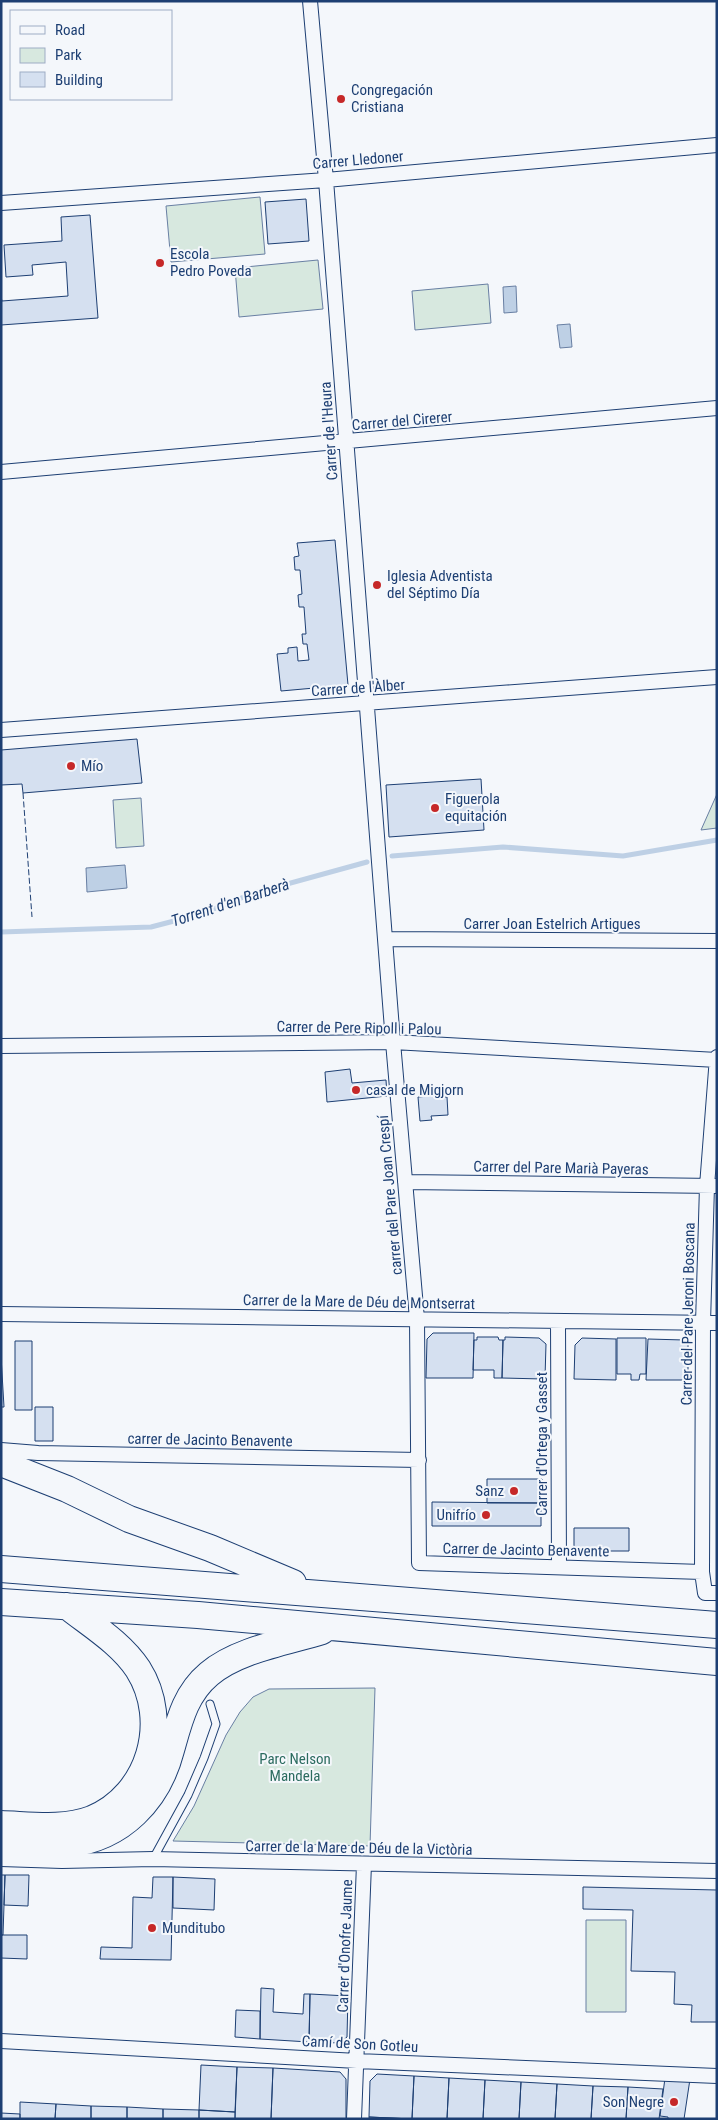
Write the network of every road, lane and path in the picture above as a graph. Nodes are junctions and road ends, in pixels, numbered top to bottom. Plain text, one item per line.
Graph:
1 (310, 1) edge
2 (717, 145) edge
3 (326, 180) junction
4 (1, 203) edge
5 (717, 408) edge
6 (346, 442) junction
7 (1, 472) edge
8 (717, 677) edge
9 (366, 703) junction
10 (1, 730) edge
11 (379, 858) joint
12 (386, 939) junction
13 (717, 942) edge
14 (393, 1042) junction
15 (1, 1046) edge
16 (716, 1059) edge
17 (405, 1182) junction
18 (712, 1186) edge
19 (1, 1314) edge
20 (417, 1319) junction
21 (558, 1322) junction
22 (710, 1323) edge
23 (1, 1450) edge
24 (418, 1460) junction
25 (1, 1463) edge
26 (559, 1566) junction
27 (1, 1569) edge
28 (702, 1572) junction
29 (314, 1592) junction
30 (717, 1593) edge
31 (1, 1602) edge
32 (67, 1606) junction
33 (717, 1625) edge
34 (334, 1627) junction
35 (717, 1662) edge
36 (210, 1704) dead end
37 (1, 1824) edge
38 (1, 1844) edge
39 (1, 1859) edge
40 (153, 1859) junction
41 (364, 1864) junction
42 (717, 1871) edge
43 (1, 2041) edge
44 (357, 2061) junction
45 (717, 2076) edge
46 (354, 2119) edge

1 - 3 street, Carrer de l'Heura
2 - 3 street, Carrer Lledoner
3 - 4 street, Carrer Lledoner
3 - 6 street, Carrer de l'Heura
5 - 6 street, Carrer del Cirerer
6 - 7 street, Carrer del Cirerer
6 - 9 street, Carrer de l'Heura
8 - 9 street, Carrer de l'Àlber
9 - 10 street, Carrer de l'Àlber
9 - 11 street, Carrer de l'Heura
11 - 12 street, carrer del Pare Joan Crespí
12 - 13 street, Carrer Joan Estelrich Artigues
12 - 14 street, carrer del Pare Joan Crespí
14 - 15 street, Carrer de Pere Ripoll i Palou
14 - 16 street, Carrer de Pere Ripoll i Palou
14 - 17 street, carrer del Pare Joan Crespí
16 - 18 street, Carrer del Pare Jeroni Boscana
17 - 18 street, Carrer del Pare Marià Payeras
17 - 20 street, carrer del Pare Joan Crespí
18 - 22 street, Carrer del Pare Jeroni Boscana
19 - 20 street, Carrer de la Mare de Déu de Montserrat
20 - 21 street, Carrer de la Mare de Déu de Montserrat
20 - 24 street
21 - 22 street, Carrer de la Mare de Déu de Montserrat
21 - 26 street, Carrer d'Ortega y Gasset
22 - 28 street, Carrer del Pare Jeroni Boscana
23 - 24 street, carrer de Jacinto Benavente
24 - 26 street, Carrer de Jacinto Benavente
25 - 29 highway
26 - 28 street, Carrer de Jacinto Benavente
27 - 29 highway
28 - 30 street
29 - 33 highway
31 - 32 highway
32 - 34 highway
32 - 37 highway
34 - 35 highway
34 - 38 highway
36 - 40 lane
39 - 40 street, Carrer de la Mare de Déu de la Victòria
40 - 41 street, Carrer de la Mare de Déu de la Victòria
41 - 42 street, Carrer de la Mare de Déu de la Victòria
41 - 44 street, Carrer d'Onofre Jaume
43 - 44 street, Camí de Son Gotleu
44 - 45 street, Camí de Son Gotleu
44 - 46 street, Carrer d'Onofre Jaume

